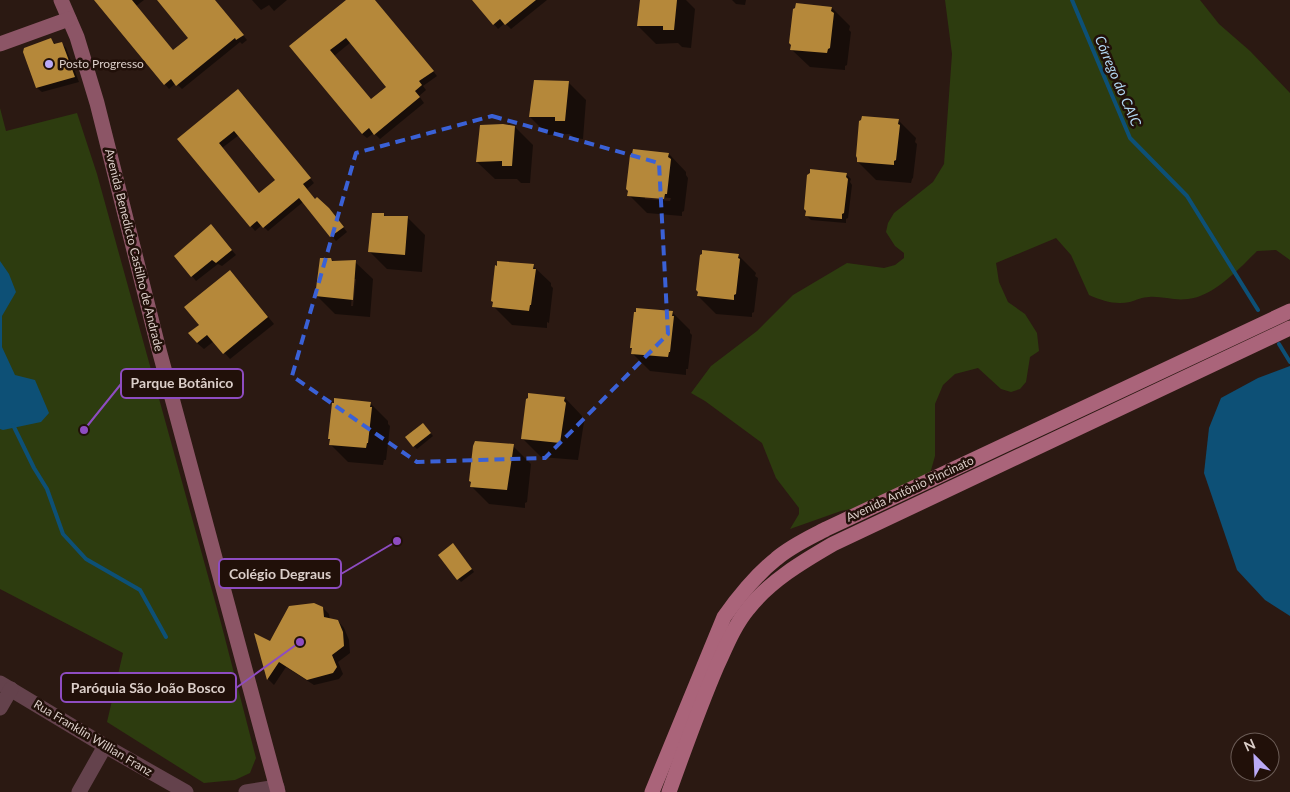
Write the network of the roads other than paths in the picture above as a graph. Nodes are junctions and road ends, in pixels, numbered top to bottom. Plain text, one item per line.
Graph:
1 (61, 0) edge
2 (69, 18) junction
3 (0, 44) edge
4 (1290, 311) edge
5 (1290, 328) edge
6 (5, 686) edge
7 (0, 708) edge
8 (106, 746) junction
9 (278, 789) edge
10 (79, 792) edge
11 (186, 792) edge
12 (246, 792) edge
13 (652, 792) edge
14 (669, 792) edge

1 - 2 main road, Avenida Benedicto Castilho de Andrade
2 - 3 main road
2 - 9 main road, Avenida Benedicto Castilho de Andrade
4 - 13 main road, Avenida Antônio Pincinato
5 - 14 main road, Avenida Antônio Pincinato
6 - 7 street
6 - 8 street, Rua Franklin Willian Franz
8 - 10 street
8 - 11 street, Rua Franklin Willian Franz
9 - 12 street

